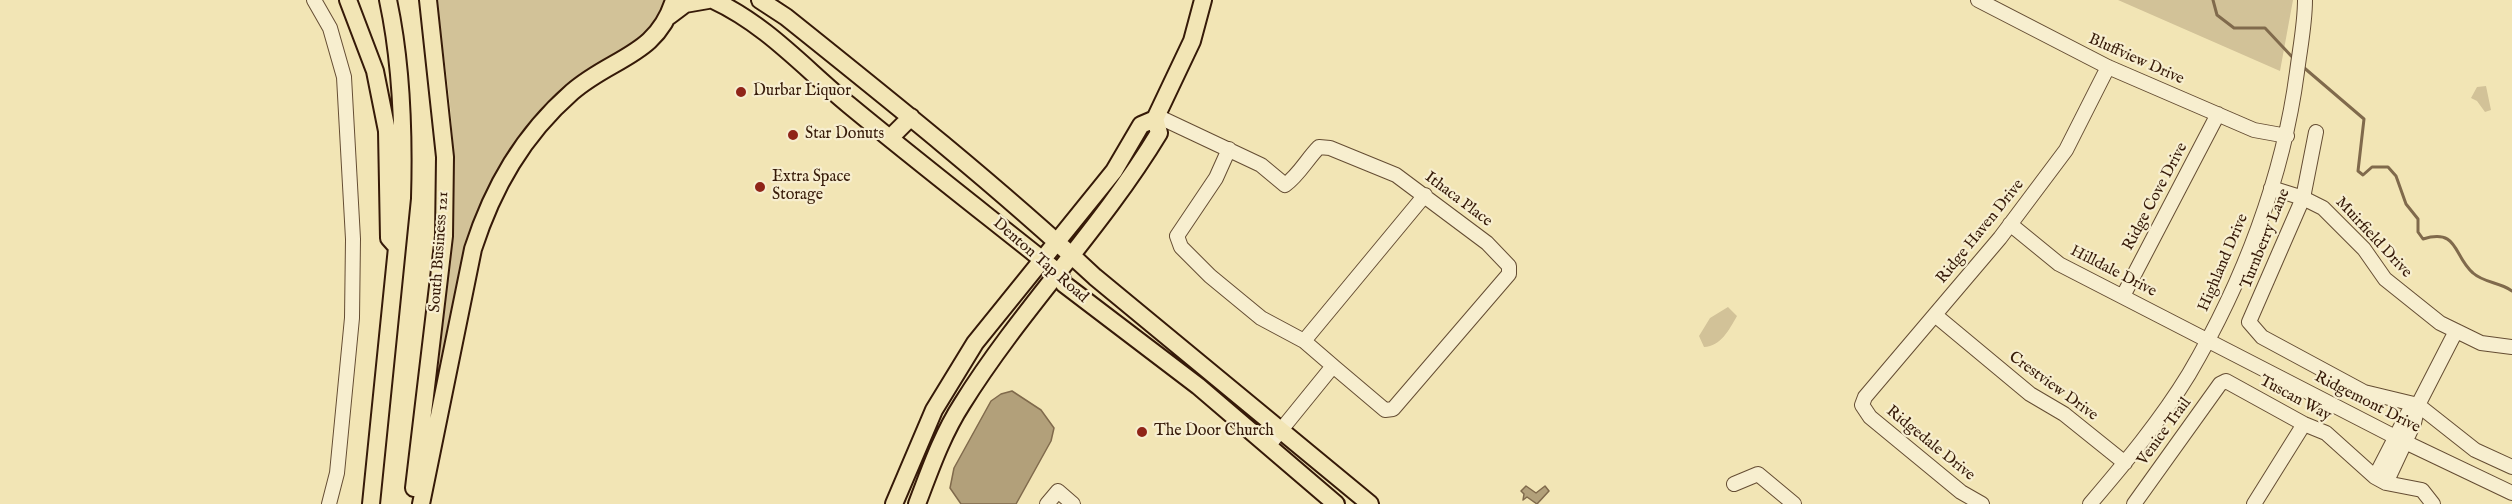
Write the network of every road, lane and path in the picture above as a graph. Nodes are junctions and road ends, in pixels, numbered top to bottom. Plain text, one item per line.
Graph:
1 (314, 0) edge
2 (348, 0) edge
3 (388, 0) edge
4 (428, 0) edge
5 (708, 0) edge
6 (713, 0) edge
7 (760, 0) edge
8 (1203, 0) edge
9 (1978, 0) edge
10 (2305, 0) edge
11 (672, 8) edge
12 (2108, 67) junction
13 (2218, 114) junction
14 (912, 117) junction
15 (1156, 117) junction
16 (2316, 132) dead end
17 (2287, 136) junction
18 (890, 138) junction
19 (1230, 149) junction
20 (2271, 188) junction
21 (1425, 195) junction
22 (2302, 198) junction
23 (2010, 225) junction
24 (1057, 240) junction
25 (399, 248) junction
26 (1073, 255) junction
27 (1042, 259) junction
28 (1059, 273) junction
29 (2123, 296) junction
30 (1935, 315) junction
31 (2457, 331) junction
32 (2208, 339) junction
33 (1304, 341) junction
34 (2512, 347) edge
35 (1333, 366) junction
36 (2226, 381) joint
37 (1862, 405) joint
38 (2418, 405) junction
39 (2304, 424) junction
40 (1280, 432) junction
41 (2400, 440) junction
42 (1268, 446) junction
43 (2125, 463) junction
44 (2512, 468) edge
45 (2381, 480) junction
46 (1734, 484) dead end
47 (2512, 493) edge
48 (897, 497) edge
49 (2098, 501) edge
50 (329, 504) edge
51 (371, 504) edge
52 (412, 504) edge
53 (421, 504) edge
54 (911, 504) edge
55 (917, 504) edge
56 (1047, 504) edge
57 (1073, 504) edge
58 (1336, 504) edge
59 (1370, 504) edge
60 (1794, 504) edge
61 (1982, 504) edge
62 (2134, 504) edge
63 (2255, 504) edge
64 (2433, 504) edge

1 - 50 street
2 - 25 main road
3 - 25 main road
4 - 52 main road, South Business 121
5 - 11 main road
6 - 18 main road, Denton Tap Road
7 - 14 main road, Denton Tap Road
8 - 15 main road
9 - 12 street, Bluffview Drive
10 - 17 street, Highland Drive
11 - 53 main road
12 - 13 street, Bluffview Drive
12 - 23 street, Ridge Haven Drive
13 - 17 street, Bluffview Drive
13 - 29 street, Ridge Cove Drive
14 - 18 main road
14 - 24 main road, Denton Tap Road
15 - 19 street, Ithaca Place
15 - 24 main road
15 - 26 main road
16 - 22 street, Turnberry Lane
17 - 20 street, Highland Drive
18 - 27 main road, Denton Tap Road
19 - 21 street, Ithaca Place
19 - 33 street, Ithaca Place
20 - 22 street, Muirfield Drive
20 - 32 street, Highland Drive
21 - 33 street
21 - 35 street, Ithaca Place
22 - 31 street, Muirfield Drive
22 - 38 street, Turnberry Lane
23 - 29 street, Hilldale Drive
23 - 30 street, Ridge Haven Drive
24 - 26 main road, Denton Tap Road
24 - 27 main road
25 - 51 main road
26 - 28 main road
26 - 40 main road, Denton Tap Road
27 - 28 main road, Denton Tap Road
27 - 48 main road
28 - 42 main road, Denton Tap Road
28 - 55 main road
29 - 32 street, Hilldale Drive
30 - 37 street, Ridge Haven Drive
30 - 43 street, Crestview Drive
31 - 34 street, Muirfield Drive
31 - 38 street
32 - 41 street, Ridgemont Drive
32 - 43 street, Highland Drive
33 - 35 street, Ithaca Place
35 - 40 street
36 - 39 street, Tuscan Way
36 - 62 street, Venice Trail
37 - 61 street, Ridgedale Drive
38 - 41 street
38 - 44 street
39 - 45 street, Tuscan Way
39 - 63 street
40 - 42 street
40 - 59 main road, Denton Tap Road
41 - 45 street
41 - 47 street, Ridgemont Drive
42 - 58 main road, Denton Tap Road
43 - 49 street, Highland Drive
45 - 64 street
46 - 60 street
48 - 54 main road
56 - 57 street

